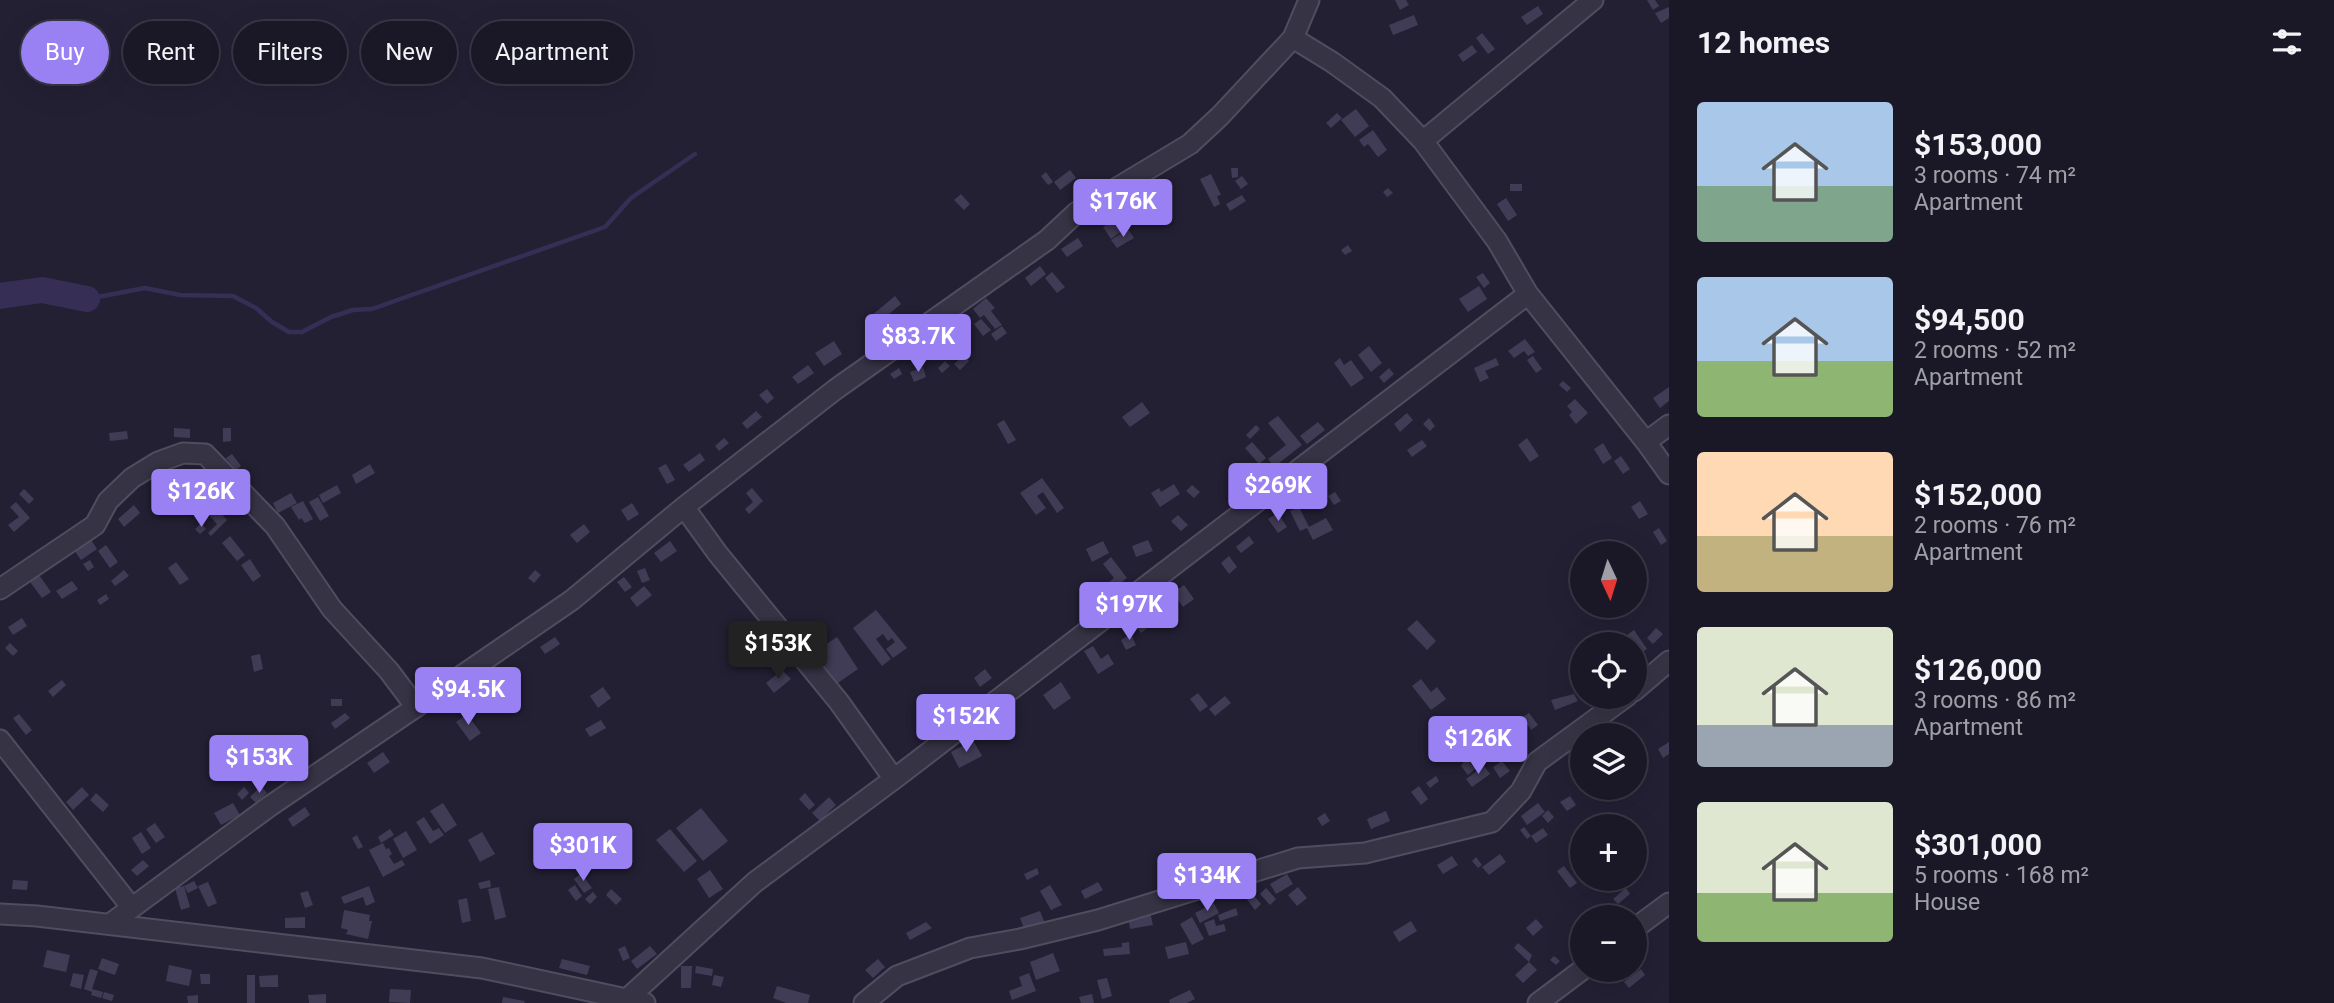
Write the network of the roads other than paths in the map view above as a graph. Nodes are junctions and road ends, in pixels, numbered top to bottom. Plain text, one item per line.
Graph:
1 (1309, 0) edge
2 (1593, 0) edge
3 (1293, 38) junction
4 (1423, 141) junction
5 (1528, 295) junction
6 (1669, 425) edge
7 (1646, 442) junction
8 (1669, 474) edge
9 (684, 508) junction
10 (0, 589) edge
11 (1669, 661) edge
12 (1647, 680) edge
13 (416, 707) junction
14 (1609, 709) edge
15 (0, 740) edge
16 (894, 779) junction
17 (1669, 903) edge
18 (132, 908) junction
19 (0, 914) edge
20 (1647, 919) edge
21 (110, 924) junction
22 (1570, 981) edge
23 (1549, 1000) edge
24 (636, 1001) edge
25 (864, 1003) edge

1 - 3 street
2 - 4 street
3 - 4 street
3 - 9 street
4 - 5 street
5 - 7 street
5 - 16 street
6 - 7 street
7 - 8 street
9 - 13 street
9 - 16 street
10 - 13 street
11 - 12 street
13 - 18 street
14 - 25 street
15 - 18 street
16 - 24 street
17 - 20 street
18 - 21 street
19 - 21 street
21 - 24 street
22 - 23 street

